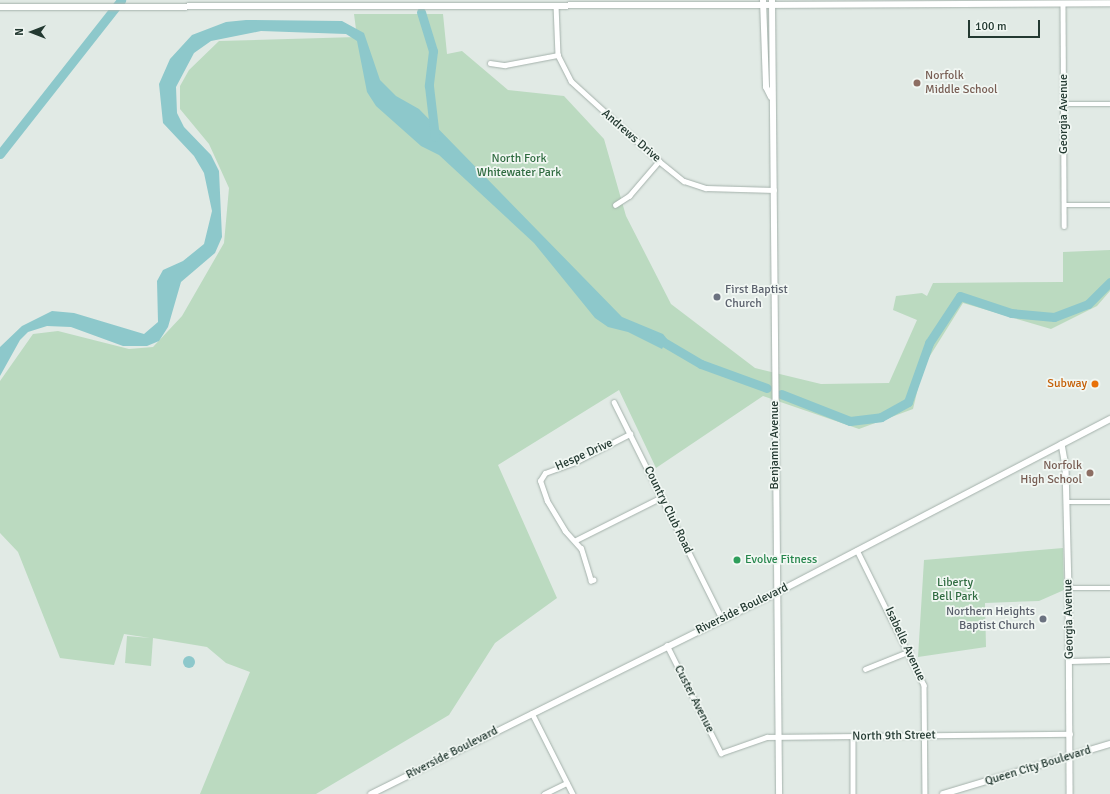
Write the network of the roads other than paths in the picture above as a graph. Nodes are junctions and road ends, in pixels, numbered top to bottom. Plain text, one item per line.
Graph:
1 (763, 2) edge
2 (772, 2) edge
3 (889, 2) edge
4 (1030, 2) edge
5 (1063, 3) junction
6 (1110, 3) edge
7 (556, 5) junction
8 (0, 7) edge
9 (558, 55) junction
10 (490, 63) dead end
11 (771, 97) junction
12 (1064, 104) junction
13 (1110, 104) edge
14 (659, 161) junction
15 (774, 190) junction
16 (615, 205) dead end
17 (1064, 205) junction
18 (1110, 205) edge
19 (1064, 226) dead end
20 (614, 402) dead end
21 (1110, 419) edge
22 (630, 434) junction
23 (1062, 444) junction
24 (662, 498) junction
25 (1066, 502) junction
26 (1110, 502) edge
27 (576, 540) junction
28 (857, 550) junction
29 (594, 580) dead end
30 (1069, 588) junction
31 (1110, 588) edge
32 (776, 593) junction
33 (722, 618) junction
34 (667, 645) junction
35 (910, 651) junction
36 (1110, 660) edge
37 (1070, 661) junction
38 (865, 669) dead end
39 (532, 713) junction
40 (1070, 734) junction
41 (925, 735) junction
42 (777, 736) junction
43 (853, 737) junction
44 (1110, 744) edge
45 (721, 753) joint
46 (1070, 757) junction
47 (567, 783) junction
48 (371, 794) edge
49 (544, 794) edge
50 (573, 794) edge
51 (778, 794) edge
52 (853, 794) edge
53 (925, 794) edge
54 (943, 794) edge
55 (1070, 794) edge

1 - 2 main road
1 - 7 street
1 - 11 main road, Benjamin Avenue
2 - 3 main road
2 - 11 main road, Benjamin Avenue
3 - 4 main road
4 - 5 main road
5 - 6 main road
5 - 12 street, Georgia Avenue
7 - 8 street
7 - 9 street, Andrews Drive
9 - 10 street
9 - 14 street, Andrews Drive
11 - 15 main road, Benjamin Avenue
12 - 13 street
12 - 17 street, Georgia Avenue
14 - 15 street, Andrews Drive
14 - 16 street
15 - 32 main road, Benjamin Avenue
17 - 18 street
17 - 19 street, Georgia Avenue
20 - 22 street, Country Club Road
21 - 23 main road, Riverside Boulevard
22 - 24 street, Country Club Road
22 - 27 street, Hespe Drive
23 - 25 street, Georgia Avenue
23 - 28 main road, Riverside Boulevard
24 - 27 street
24 - 33 street, Country Club Road
25 - 26 street
25 - 30 street, Georgia Avenue
27 - 29 street
28 - 32 main road, Riverside Boulevard
28 - 35 street, Isabelle Avenue
30 - 31 street
30 - 37 street, Georgia Avenue
32 - 33 main road, Riverside Boulevard
32 - 42 main road, Benjamin Avenue
33 - 34 main road, Riverside Boulevard
34 - 39 main road, Riverside Boulevard
34 - 45 street, Custer Avenue
35 - 38 street
35 - 41 street, Isabelle Avenue
36 - 37 street
37 - 40 street, Georgia Avenue
39 - 47 street
39 - 48 main road, Riverside Boulevard
40 - 41 street, North 9th Street
40 - 46 street, Georgia Avenue
41 - 43 street, North 9th Street
41 - 53 street, Isabelle Avenue
42 - 43 street, North 9th Street
42 - 45 street, North 9th Street
42 - 51 main road, Benjamin Avenue
43 - 52 street
44 - 46 street, Queen City Boulevard
46 - 54 street, Queen City Boulevard
46 - 55 street, Georgia Avenue
47 - 49 street
47 - 50 street

